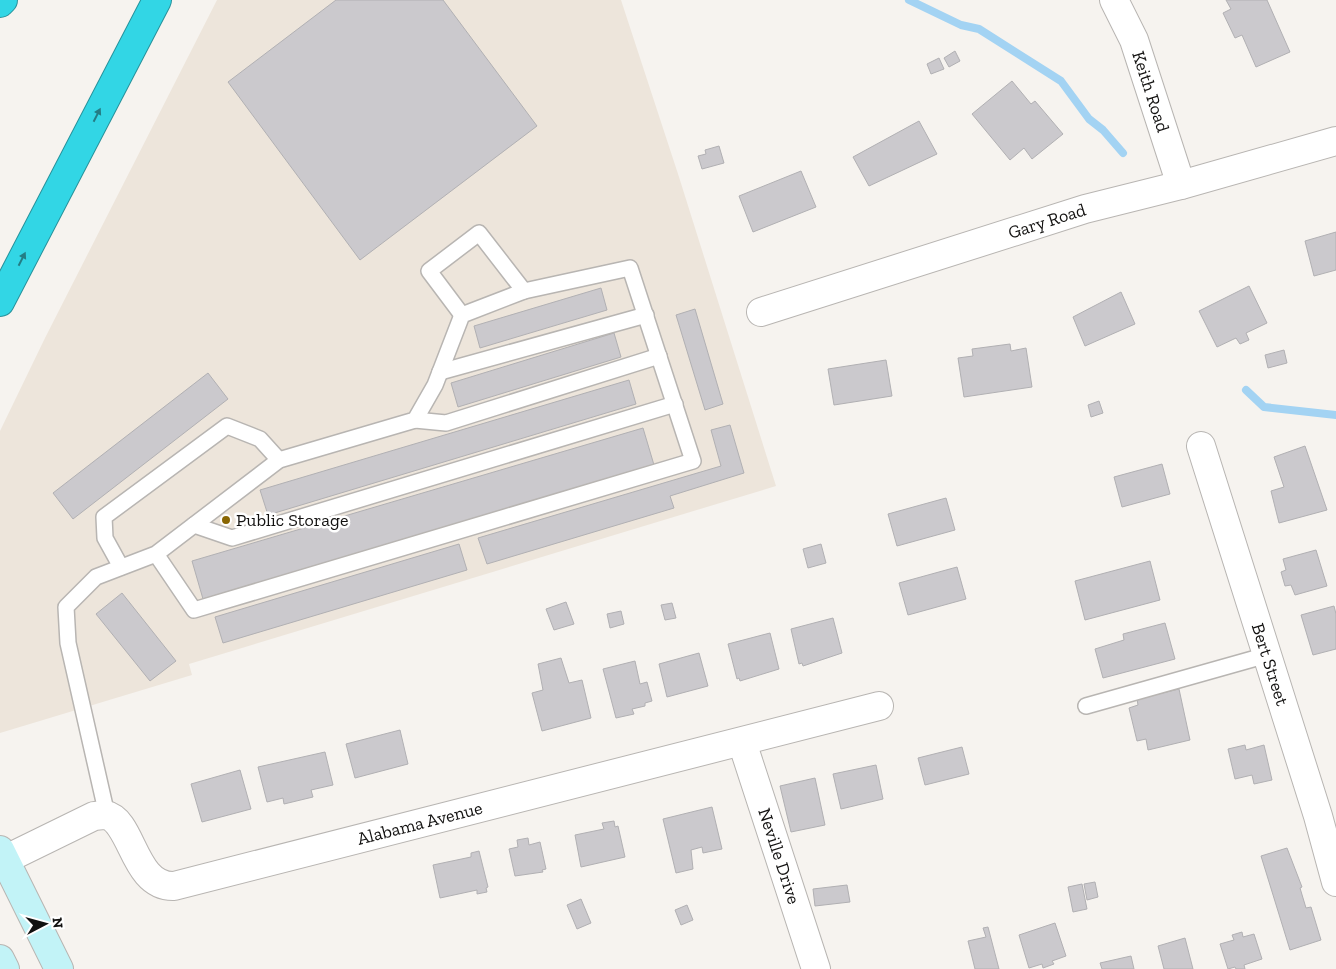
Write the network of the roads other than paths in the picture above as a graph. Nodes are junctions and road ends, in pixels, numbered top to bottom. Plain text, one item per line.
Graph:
1 (3, 0) edge
2 (157, 0) edge
3 (1114, 0) edge
4 (0, 3) edge
5 (1336, 140) edge
6 (1181, 185) junction
7 (524, 291) junction
8 (0, 302) edge
9 (761, 312) dead end
10 (462, 315) junction
11 (646, 315) junction
12 (659, 356) junction
13 (440, 372) junction
14 (675, 404) junction
15 (415, 420) junction
16 (1201, 446) dead end
17 (279, 460) junction
18 (194, 525) junction
19 (156, 554) junction
20 (121, 567) junction
21 (1267, 655) junction
22 (879, 706) dead end
23 (1086, 706) dead end
24 (742, 742) junction
25 (107, 815) junction
26 (2, 857) edge
27 (1336, 882) edge
28 (0, 959) edge
29 (5, 969) edge
30 (58, 969) edge
31 (816, 969) edge

1 - 4 highway
8 -> 2 highway
3 - 6 street, Keith Road
5 - 6 street, Gary Road
6 - 9 street, Gary Road
7 - 10 lane
7 - 10 lane
7 - 11 lane
10 - 13 lane
11 - 12 lane
11 - 13 lane
12 - 14 lane
12 - 15 lane
13 - 15 lane
14 - 18 lane
14 - 19 lane
15 - 17 lane
16 - 21 street, Bert Street
17 - 18 lane
17 - 20 lane
18 - 19 lane
19 - 20 lane
20 - 25 lane
21 - 23 lane
21 - 27 street, Bert Street
22 - 24 street, Alabama Avenue
24 - 25 street, Alabama Avenue
24 - 31 street, Neville Drive
25 - 26 street
26 - 30 main road
28 - 29 main road

